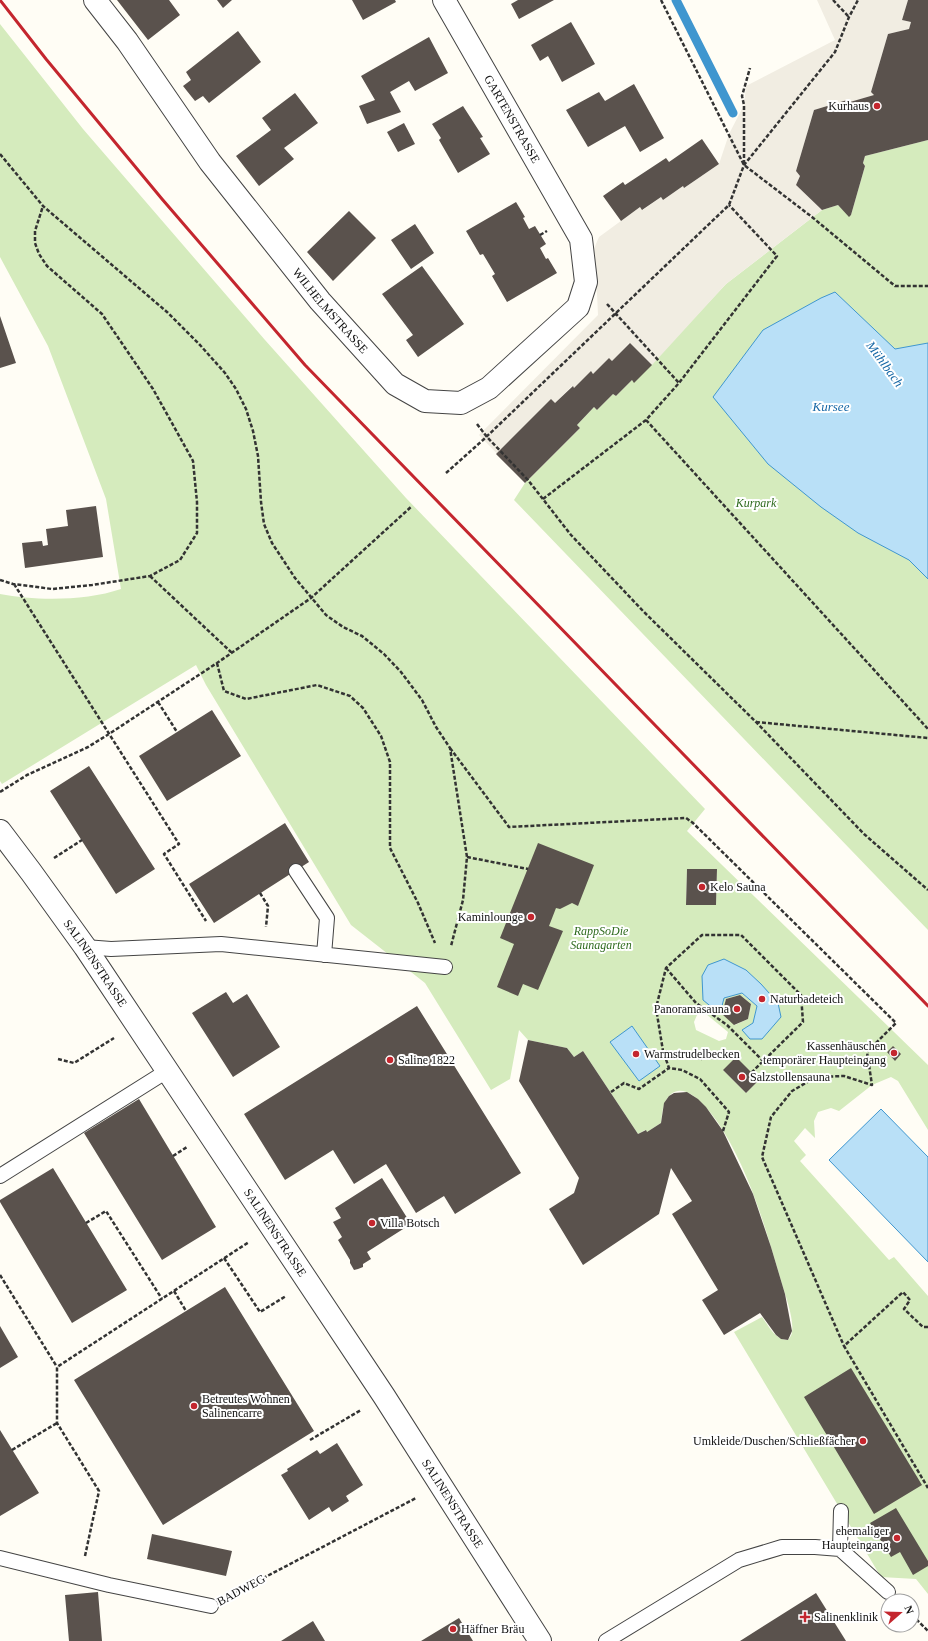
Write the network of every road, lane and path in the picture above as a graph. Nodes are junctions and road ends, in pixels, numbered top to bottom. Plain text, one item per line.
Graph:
1 (95, 0) edge
2 (444, 0) edge
3 (661, 0) edge
4 (833, 0) edge
5 (858, 0) edge
6 (849, 17) junction
7 (750, 68) dead end
8 (0, 154) edge
9 (744, 165) junction
10 (729, 205) junction
11 (43, 206) junction
12 (581, 239) joint
13 (928, 286) edge
14 (615, 314) junction
15 (679, 383) junction
16 (646, 420) junction
17 (482, 431) dead end
18 (487, 437) junction
19 (446, 473) dead end
20 (543, 499) junction
21 (412, 506) dead end
22 (150, 576) junction
23 (0, 580) edge
24 (14, 584) junction
25 (311, 598) junction
26 (231, 652) junction
27 (217, 663) junction
28 (158, 702) junction
29 (756, 722) junction
30 (928, 729) edge
31 (177, 732) dead end
32 (109, 734) junction
33 (928, 738) edge
34 (450, 748) junction
35 (0, 792) edge
36 (0, 831) edge
37 (82, 840) dead end
38 (467, 857) junction
39 (528, 869) dead end
40 (296, 871) dead end
41 (31, 872) junction
42 (928, 890) edge
43 (260, 893) dead end
44 (221, 944) junction
45 (85, 947) junction
46 (265, 949) junction
47 (324, 955) junction
48 (445, 967) junction
49 (666, 968) junction
50 (729, 1020) dead end
51 (136, 1024) junction
52 (727, 1025) junction
53 (663, 1051) junction
54 (702, 1058) dead end
55 (58, 1059) dead end
56 (763, 1061) junction
57 (669, 1068) junction
58 (167, 1071) junction
59 (751, 1073) dead end
60 (611, 1092) dead end
61 (723, 1131) dead end
62 (0, 1176) edge
63 (86, 1223) dead end
64 (246, 1243) dead end
65 (224, 1258) junction
66 (0, 1275) edge
67 (308, 1282) junction
68 (174, 1291) junction
69 (162, 1299) junction
70 (186, 1311) dead end
71 (928, 1327) edge
72 (844, 1346) junction
73 (57, 1367) junction
74 (384, 1396) junction
75 (58, 1423) junction
76 (310, 1440) dead end
77 (12, 1450) dead end
78 (441, 1485) junction
79 (928, 1488) edge
80 (841, 1511) dead end
81 (840, 1549) junction
82 (0, 1558) edge
83 (80, 1578) junction
84 (888, 1592) dead end
85 (211, 1606) joint
86 (920, 1623) edge
87 (928, 1631) edge
88 (540, 1641) edge
89 (606, 1641) edge

1 - 12 street, WILHELMSTRASSE
2 - 12 street, GARTENSTRASSE
3 - 9 path
4 - 6 path
5 - 6 path
6 - 9 path
7 - 9 path
8 - 11 path
9 - 10 path
9 - 13 path
10 - 14 path
10 - 15 path
11 - 22 path
11 - 25 path
14 - 15 path
14 - 18 path
15 - 16 path
16 - 20 path
16 - 30 path
17 - 18 path
18 - 19 path
18 - 20 path
20 - 29 path
21 - 25 path
22 - 24 path
22 - 26 path
23 - 24 path
24 - 32 path
25 - 26 path
25 - 34 path
26 - 27 path
27 - 28 path
27 - 48 path
28 - 31 path
28 - 32 path
29 - 33 path
29 - 42 path
32 - 35 path
32 - 44 path
34 - 38 path
34 - 72 path
36 - 41 street, SALINENSTRASSE
37 - 41 path
38 - 39 path
38 - 48 path
40 - 47 lane
41 - 45 street, SALINENSTRASSE
43 - 46 path
44 - 45 lane
44 - 46 lane
45 - 51 street, SALINENSTRASSE
46 - 47 lane
47 - 48 lane
49 - 52 path
49 - 53 path
49 - 56 path
50 - 52 path
51 - 55 path
51 - 58 street, SALINENSTRASSE
52 - 56 path
53 - 54 path
53 - 57 path
56 - 59 path
57 - 60 path
57 - 61 path
58 - 62 lane
58 - 67 street, SALINENSTRASSE
63 - 69 path
64 - 65 path
65 - 67 path
65 - 68 path
66 - 73 path
67 - 74 street, SALINENSTRASSE
68 - 69 path
68 - 70 path
69 - 73 path
71 - 72 path
72 - 79 path
73 - 75 path
74 - 76 path
74 - 78 street, SALINENSTRASSE
75 - 77 path
75 - 83 path
78 - 85 path, BADWEG
78 - 88 street, SALINENSTRASSE
80 - 81 lane
81 - 84 lane
81 - 89 lane
82 - 83 lane, BADWEG
83 - 85 lane, BADWEG
86 - 87 path

